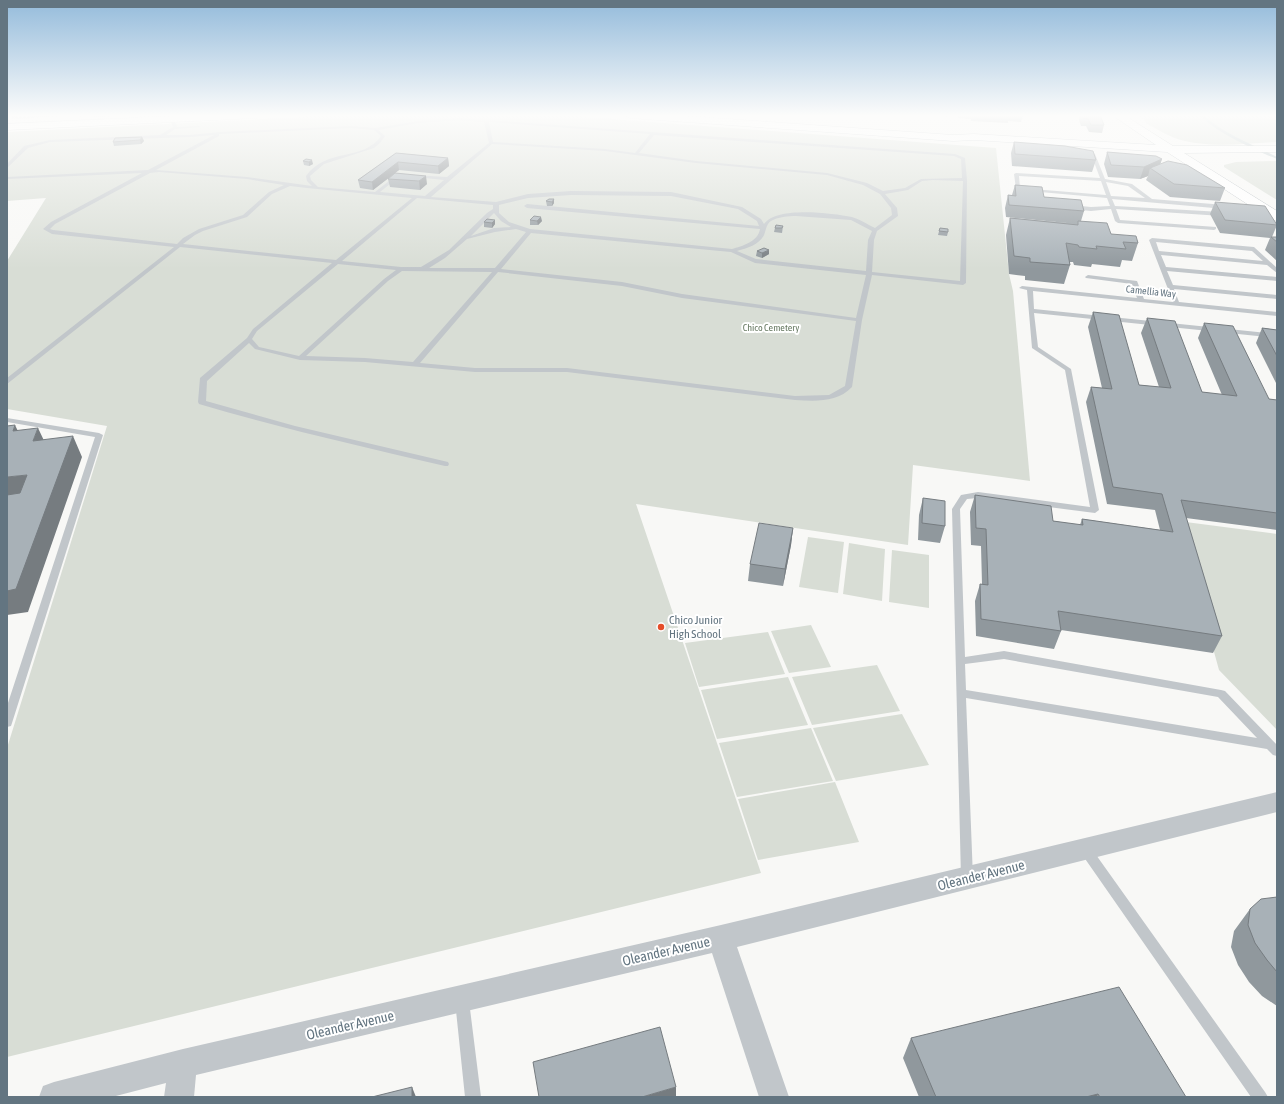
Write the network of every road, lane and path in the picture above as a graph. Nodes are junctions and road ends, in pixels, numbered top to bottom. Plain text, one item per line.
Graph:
1 (1217, 166) edge
2 (158, 167) edge
3 (316, 167) edge
4 (463, 167) edge
5 (748, 167) edge
6 (964, 167) edge
7 (1098, 167) edge
8 (150, 171) junction
9 (7, 178) edge
10 (448, 179) junction
11 (965, 180) junction
12 (1103, 180) junction
13 (288, 185) junction
14 (316, 188) junction
15 (376, 193) junction
16 (882, 193) junction
17 (417, 196) junction
18 (427, 197) junction
19 (1109, 197) junction
20 (1150, 200) junction
21 (527, 206) dead end
22 (1228, 206) edge
23 (496, 207) junction
24 (1064, 207) edge
25 (1113, 207) junction
26 (1227, 214) edge
27 (1271, 216) edge
28 (521, 228) junction
29 (763, 228) junction
30 (1214, 228) dead end
31 (875, 230) junction
32 (530, 231) junction
33 (465, 239) junction
34 (178, 246) junction
35 (732, 251) junction
36 (1157, 253) junction
37 (337, 262) junction
38 (1269, 263) junction
39 (401, 269) junction
40 (421, 269) junction
41 (1163, 269) junction
42 (497, 270) junction
43 (1277, 271) edge
44 (869, 275) junction
45 (1088, 277) dead end
46 (1277, 279) edge
47 (1170, 287) junction
48 (1022, 288) dead end
49 (1030, 289) junction
50 (1277, 297) edge
51 (1141, 300) junction
52 (1177, 304) junction
53 (1031, 311) junction
54 (1277, 314) edge
55 (859, 320) junction
56 (1277, 336) edge
57 (249, 339) junction
58 (300, 358) junction
59 (415, 364) junction
60 (7, 382) edge
61 (7, 420) edge
62 (445, 464) dead end
63 (960, 661) junction
64 (961, 693) junction
65 (7, 723) edge
66 (1274, 748) edge
67 (1277, 802) edge
68 (1085, 849) junction
69 (967, 878) junction
70 (722, 938) junction
71 (462, 999) junction
72 (183, 1064) junction
73 (54, 1097) edge
74 (180, 1097) edge
75 (473, 1097) edge
76 (774, 1097) edge
77 (1260, 1097) edge

1 - 27 street
2 - 8 lane
3 - 14 lane
4 - 10 lane
5 - 16 lane
6 - 11 lane
7 - 12 lane
8 - 9 lane
8 - 13 lane
8 - 34 lane
10 - 15 lane
10 - 18 lane
11 - 16 lane
11 - 44 lane
12 - 19 lane
12 - 19 lane
12 - 20 lane
13 - 14 lane
13 - 34 lane
14 - 15 lane
15 - 17 lane
16 - 31 lane
17 - 18 lane
17 - 37 lane
18 - 23 lane
19 - 20 lane
19 - 25 lane
20 - 22 lane
21 - 29 lane
23 - 28 lane
23 - 29 lane
23 - 33 lane
24 - 25 lane
25 - 26 lane
25 - 30 lane
28 - 32 lane
28 - 33 lane
29 - 31 lane
29 - 35 lane
31 - 44 lane
32 - 35 lane
32 - 42 lane
33 - 40 lane
34 - 37 lane
34 - 60 lane
35 - 44 lane
36 - 38 lane
36 - 38 lane
36 - 41 lane
37 - 39 lane
37 - 57 lane
38 - 43 lane
39 - 40 lane
39 - 58 lane
40 - 42 lane
41 - 46 lane
41 - 47 lane
42 - 55 lane
42 - 59 lane
44 - 55 lane
45 - 51 lane
47 - 50 lane
47 - 52 lane
48 - 49 lane, Camellia Way
49 - 51 lane, Camellia Way
49 - 53 lane
51 - 52 lane, Camellia Way
52 - 54 lane, Camellia Way
53 - 56 lane
53 - 63 lane
55 - 59 lane
57 - 58 lane
57 - 62 lane
58 - 59 lane
61 - 65 lane
63 - 64 lane
63 - 66 lane
64 - 66 lane
64 - 69 lane
67 - 68 street, Oleander Avenue
68 - 69 street, Oleander Avenue
68 - 77 lane
69 - 70 street, Oleander Avenue
70 - 71 street, Oleander Avenue
70 - 76 street
71 - 72 street, Oleander Avenue
71 - 75 lane
72 - 73 street, Oleander Avenue
72 - 74 street

